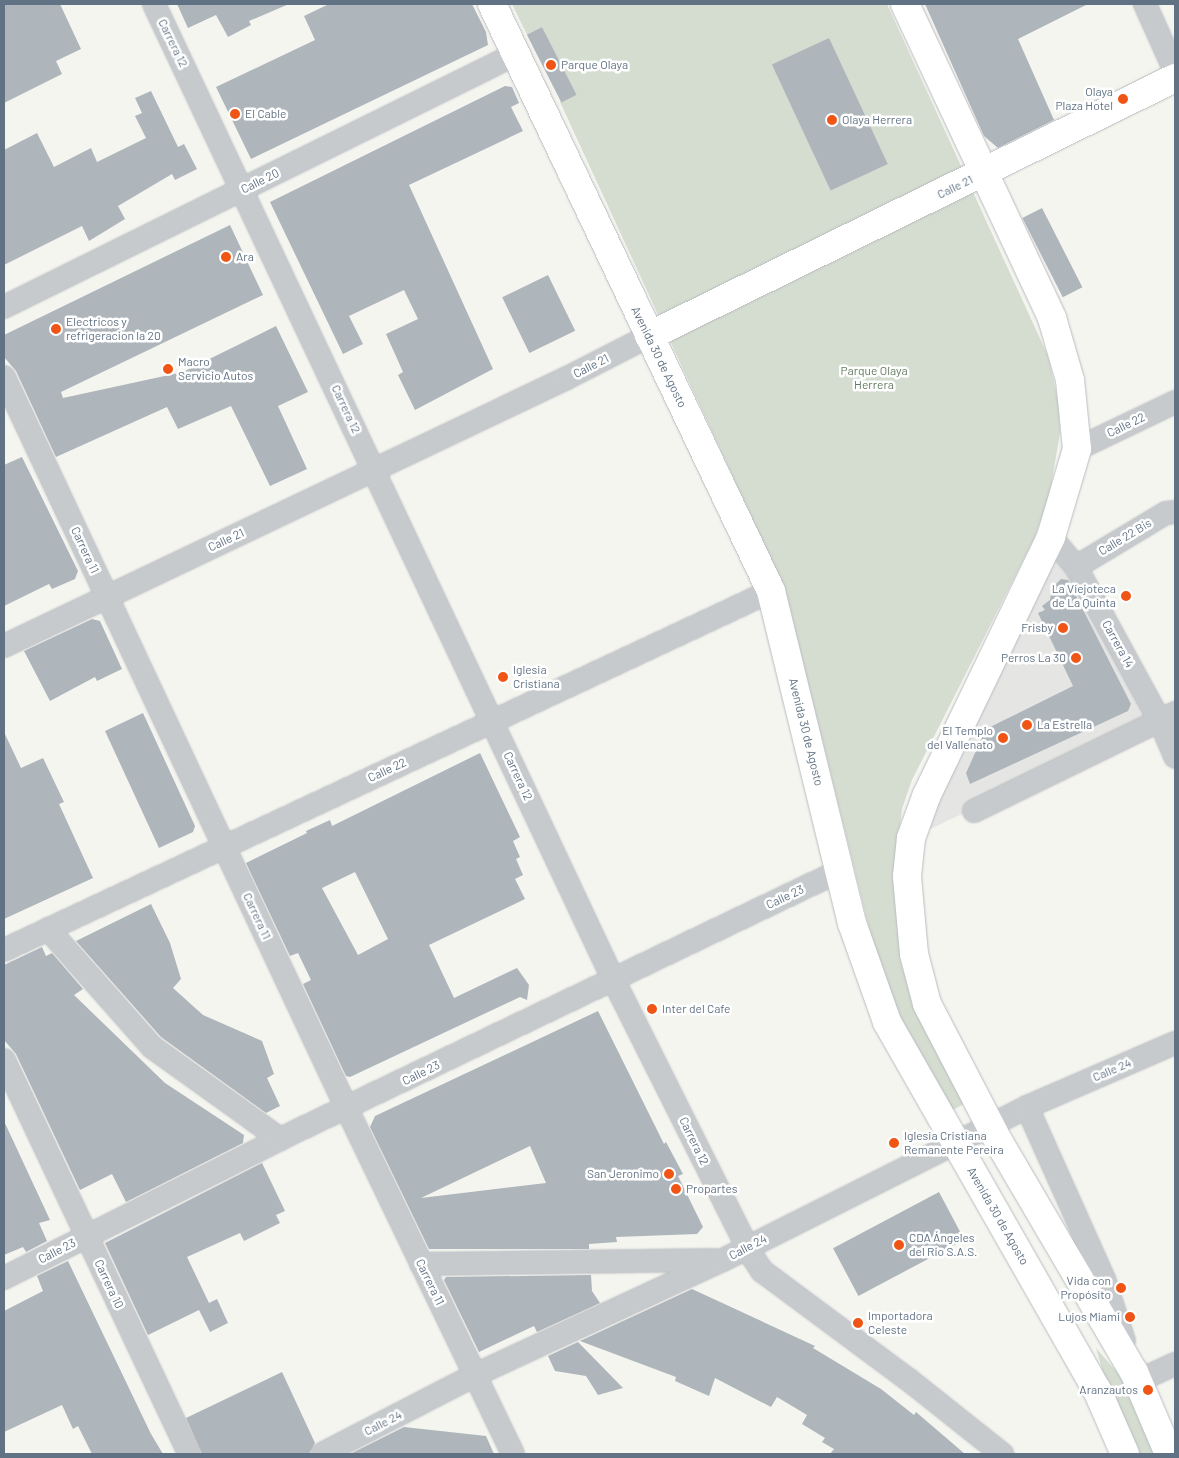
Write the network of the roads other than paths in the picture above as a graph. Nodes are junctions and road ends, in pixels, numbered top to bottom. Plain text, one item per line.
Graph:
1 (154, 4) edge
2 (492, 4) edge
3 (905, 4) edge
4 (1145, 4) edge
5 (516, 54) junction
6 (1175, 72) edge
7 (1175, 78) edge
8 (985, 172) junction
9 (242, 190) junction
10 (4, 307) edge
11 (649, 336) junction
12 (4, 376) edge
13 (1175, 402) edge
14 (1077, 449) junction
15 (375, 469) junction
16 (1175, 512) edge
17 (1051, 537) junction
18 (1076, 566) junction
19 (771, 591) junction
20 (107, 597) junction
21 (4, 646) edge
22 (1168, 717) edge
23 (493, 721) junction
24 (1175, 757) edge
25 (974, 811) dead end
26 (225, 846) junction
27 (839, 871) junction
28 (48, 929) junction
29 (4, 950) edge
30 (612, 979) junction
31 (1175, 1043) edge
32 (4, 1060) edge
33 (1027, 1107) junction
34 (347, 1109) junction
35 (990, 1125) junction
36 (280, 1139) junction
37 (956, 1142) junction
38 (86, 1236) junction
39 (748, 1248) junction
40 (723, 1260) junction
41 (421, 1264) junction
42 (4, 1278) edge
43 (1175, 1364) edge
44 (475, 1375) junction
45 (1136, 1376) junction
46 (1168, 1450) edge
47 (189, 1454) edge
48 (322, 1454) edge
49 (513, 1454) edge
50 (1002, 1454) edge
51 (1125, 1454) edge

1 - 9 street, Carrera 12
2 - 5 main road, Avenida 30 de Agosto
3 - 8 main road
4 - 6 street
5 - 9 street, Calle 20
5 - 11 main road, Avenida 30 de Agosto
7 - 8 main road, Calle 21
8 - 11 main road, Calle 21
8 - 14 main road
9 - 10 street, Calle 20
9 - 15 street, Carrera 12
11 - 15 street, Calle 21
11 - 19 main road, Avenida 30 de Agosto
12 - 20 street, Carrera 11
13 - 14 street, Calle 22
14 - 17 main road
15 - 20 street, Calle 21
15 - 23 street, Carrera 12
16 - 18 street, Calle 22 Bis
17 - 18 street, Carrera 14
17 - 35 main road
18 - 22 street, Carrera 14
19 - 23 street, Calle 22
19 - 27 main road, Avenida 30 de Agosto
20 - 21 street, Calle 21
20 - 26 street, Carrera 11
22 - 24 street, Carrera 14
22 - 25 street
23 - 26 street, Calle 22
23 - 30 street, Carrera 12
26 - 28 street, Calle 22
26 - 34 street, Carrera 11
27 - 30 street, Calle 23
27 - 37 main road, Avenida 30 de Agosto
28 - 29 street, Calle 22
28 - 36 street
30 - 34 street, Calle 23
30 - 39 street, Carrera 12
31 - 33 street, Calle 24
32 - 38 street, Carrera 10
33 - 35 street, Calle 24
33 - 45 street
34 - 36 street, Calle 23
34 - 41 street, Carrera 11
35 - 37 street, Calle 24
35 - 45 main road
36 - 38 street, Calle 23
37 - 39 street, Calle 24
37 - 51 main road, Avenida 30 de Agosto
38 - 42 street, Calle 23
38 - 47 street, Carrera 10
39 - 40 street, Calle 24
39 - 50 street, Carrera 12
40 - 41 street
40 - 44 street, Calle 24
41 - 44 street, Carrera 11
43 - 45 street
44 - 48 street, Calle 24
44 - 49 street, Carrera 11
45 - 46 main road

